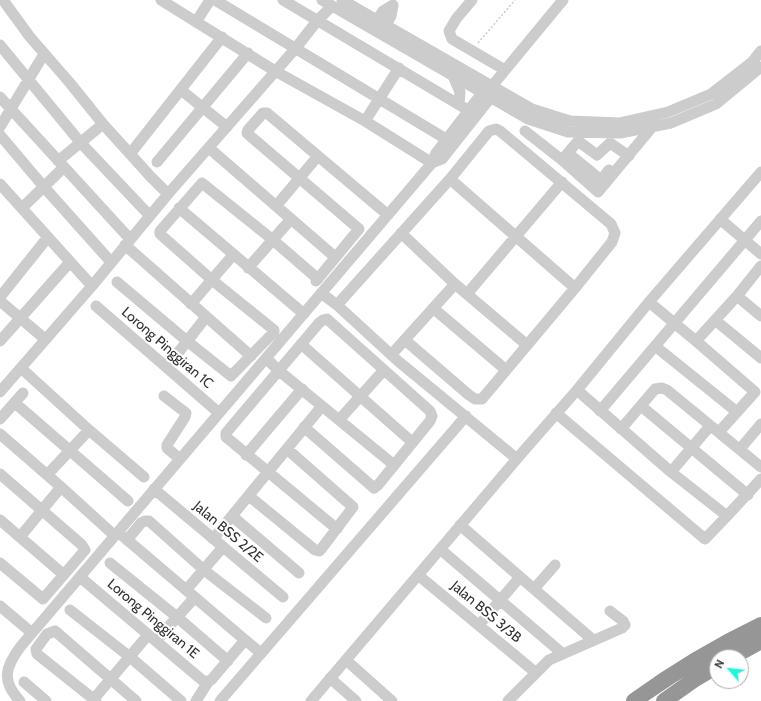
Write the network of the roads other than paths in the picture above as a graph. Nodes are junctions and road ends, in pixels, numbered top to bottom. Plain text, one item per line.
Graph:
1 (3, 0) edge
2 (161, 0) edge
3 (210, 0) edge
4 (215, 0) edge
5 (283, 0) edge
6 (322, 0) edge
7 (342, 0) edge
8 (472, 0) edge
9 (563, 0) edge
10 (395, 2) edge
11 (332, 6) junction
12 (317, 21) junction
13 (196, 22) junction
14 (379, 27) junction
15 (222, 38) junction
16 (0, 45) edge
17 (295, 49) junction
18 (761, 51) edge
19 (248, 53) junction
20 (44, 54) junction
21 (761, 67) edge
22 (399, 68) junction
23 (505, 70) junction
24 (275, 71) junction
25 (453, 76) junction
26 (28, 80) junction
27 (181, 90) junction
28 (488, 92) junction
29 (0, 97) edge
30 (379, 98) junction
31 (203, 107) junction
32 (464, 108) junction
33 (10, 109) junction
34 (365, 121) junction
35 (103, 124) junction
36 (653, 126) junction
37 (0, 127) edge
38 (226, 127) junction
39 (525, 131) dead end
40 (0, 135) edge
41 (446, 139) junction
42 (80, 142) junction
43 (209, 148) junction
44 (130, 154) junction
45 (597, 155) junction
46 (626, 155) junction
47 (318, 156) junction
48 (565, 157) junction
49 (156, 162) dead end
50 (432, 163) junction
51 (61, 164) junction
52 (612, 167) junction
53 (761, 172) edge
54 (299, 179) junction
55 (450, 179) junction
56 (562, 182) junction
57 (0, 184) edge
58 (44, 187) junction
59 (168, 194) junction
60 (276, 206) junction
61 (22, 208) junction
62 (179, 208) junction
63 (388, 215) junction
64 (150, 216) junction
65 (291, 219) junction
66 (720, 219) junction
67 (761, 221) edge
68 (401, 233) junction
69 (48, 237) junction
70 (516, 237) junction
71 (273, 240) junction
72 (744, 240) junction
73 (128, 242) junction
74 (761, 254) edge
75 (233, 255) junction
76 (335, 257) junction
77 (70, 262) junction
78 (111, 262) junction
79 (761, 266) edge
80 (248, 268) junction
81 (212, 280) junction
82 (117, 282) dead end
83 (455, 284) junction
84 (92, 286) junction
85 (575, 288) junction
86 (321, 293) junction
87 (466, 294) junction
88 (736, 296) junction
89 (0, 297) edge
90 (0, 301) edge
91 (649, 302) junction
92 (191, 304) junction
93 (336, 305) junction
94 (96, 306) dead end
95 (433, 308) junction
96 (304, 314) junction
97 (761, 316) edge
98 (206, 317) junction
99 (20, 318) junction
100 (715, 320) junction
101 (674, 323) junction
102 (46, 339) junction
103 (405, 340) junction
104 (0, 341) edge
105 (187, 341) junction
106 (696, 341) junction
107 (301, 344) junction
108 (527, 345) junction
109 (655, 346) junction
110 (391, 354) junction
111 (252, 356) junction
112 (266, 358) junction
113 (761, 358) edge
114 (167, 367) junction
115 (21, 368) junction
116 (278, 370) junction
117 (384, 370) junction
118 (506, 370) junction
119 (302, 389) junction
120 (577, 390) junction
121 (758, 391) edge
122 (0, 392) edge
123 (23, 393) dead end
124 (164, 396) dead end
125 (360, 396) junction
126 (15, 403) junction
127 (322, 406) junction
128 (641, 406) junction
129 (600, 411) junction
130 (737, 412) junction
131 (219, 413) junction
132 (556, 413) junction
133 (466, 416) junction
134 (0, 419) edge
135 (339, 420) junction
136 (761, 424) edge
137 (710, 426) junction
138 (304, 427) junction
139 (621, 429) junction
140 (89, 430) junction
141 (719, 432) junction
142 (0, 434) edge
143 (412, 442) junction
144 (691, 448) junction
145 (287, 449) junction
146 (740, 449) junction
147 (71, 451) junction
148 (246, 455) junction
149 (517, 458) junction
150 (180, 459) junction
151 (394, 465) junction
152 (761, 467) edge
153 (268, 472) junction
154 (671, 472) junction
155 (0, 474) edge
156 (47, 475) junction
157 (144, 477) dead end
158 (761, 480) edge
159 (62, 487) junction
160 (154, 489) junction
161 (748, 495) junction
162 (249, 496) junction
163 (128, 501) dead end
164 (41, 511) junction
165 (232, 516) junction
166 (727, 516) junction
167 (1, 524) edge
168 (460, 525) junction
169 (337, 530) junction
170 (116, 534) junction
171 (20, 537) junction
172 (213, 539) junction
173 (127, 540) junction
174 (224, 547) junction
175 (440, 549) junction
176 (0, 563) edge
177 (110, 563) dead end
178 (555, 565) dead end
179 (204, 570) junction
180 (299, 573) dead end
181 (64, 575) junction
182 (418, 575) junction
183 (80, 577) junction
184 (520, 577) junction
185 (534, 589) junction
186 (190, 594) junction
187 (283, 597) dead end
188 (500, 600) junction
189 (0, 606) edge
190 (70, 610) dead end
191 (610, 611) dead end
192 (177, 617) junction
193 (266, 618) dead end
194 (478, 625) junction
195 (761, 625) edge
196 (32, 633) junction
197 (152, 638) junction
198 (245, 640) junction
199 (593, 640) junction
200 (761, 641) edge
201 (746, 649) edge
202 (261, 653) junction
203 (563, 654) junction
204 (130, 657) junction
205 (346, 660) junction
206 (228, 661) junction
207 (709, 671) edge
208 (535, 672) junction
209 (330, 678) junction
210 (110, 679) junction
211 (24, 682) dead end
212 (208, 682) junction
213 (94, 700) edge
214 (20, 701) edge
215 (46, 701) edge
216 (136, 701) edge
217 (181, 701) edge
218 (196, 701) edge
219 (220, 701) edge
220 (311, 701) edge
221 (356, 701) edge
222 (392, 701) edge
223 (508, 701) edge
224 (634, 701) edge
225 (664, 701) edge

1 - 20 street
2 - 13 street
3 - 13 street
4 - 17 street
5 - 12 street
6 - 11 street
7 - 14 street
8 - 23 street
9 - 23 street
10 - 14 street
11 - 12 street
11 - 14 street
12 - 17 street
12 - 22 street
13 - 15 street
14 - 25 street
14 - 28 street
15 - 19 street
15 - 27 street
16 - 26 street
17 - 24 street
17 - 30 street
18 - 28 street
19 - 24 street
19 - 31 street
20 - 26 street
20 - 35 street
21 - 36 street
22 - 30 street
22 - 32 street
23 - 28 street
24 - 34 street
24 - 38 street
25 - 28 street
25 - 32 street
26 - 33 street
26 - 42 street
27 - 31 street
27 - 44 street
28 - 32 street
28 - 36 street
28 - 50 street
29 - 33 street
30 - 34 street
30 - 41 street
31 - 38 street
31 - 49 street
32 - 41 street
33 - 37 street
33 - 51 street
34 - 50 street
35 - 42 street
35 - 44 street
36 - 46 street
38 - 43 street
39 - 48 street
40 - 58 street
41 - 50 street
42 - 51 street
42 - 64 street
43 - 59 street
43 - 60 street
44 - 59 street
45 - 46 street
45 - 48 street
45 - 52 street
46 - 48 street
46 - 52 street
47 - 54 street
47 - 54 street
47 - 63 street
48 - 52 street
50 - 63 street
51 - 58 street
51 - 73 street
53 - 66 street
54 - 60 street
54 - 76 street
55 - 56 street
55 - 68 street
55 - 70 street
56 - 70 street
56 - 85 street
57 - 61 street
58 - 61 street
58 - 78 street
59 - 64 street
60 - 65 street
61 - 69 street
62 - 71 street
62 - 75 street
62 - 81 street
63 - 86 street
64 - 73 street
65 - 71 street
65 - 76 street
66 - 72 street
66 - 91 street
67 - 72 street
68 - 83 street
68 - 93 street
69 - 77 street
69 - 89 street
70 - 85 street
70 - 87 street
71 - 76 street
71 - 80 street
72 - 74 street
72 - 101 street
73 - 78 street
73 - 92 street
75 - 80 street
75 - 81 street
77 - 84 street
77 - 99 street
78 - 84 street
79 - 88 street
80 - 96 street
81 - 92 street
81 - 111 street
82 - 105 street
83 - 87 street
83 - 95 street
84 - 102 street
85 - 108 street
86 - 93 street
86 - 96 street
87 - 108 street
88 - 97 street
88 - 100 street
90 - 99 street
91 - 101 street
91 - 120 street
92 - 98 street
93 - 110 street
94 - 114 street, Lorong Pinggiran 1C
95 - 103 street
95 - 118 street
96 - 112 street
98 - 105 street
98 - 111 street
99 - 102 street
99 - 104 street
100 - 106 street
100 - 113 street
101 - 106 street
101 - 109 street
102 - 115 street
103 - 110 street
103 - 118 street
105 - 111 street
105 - 114 street
106 - 121 street
107 - 116 street
107 - 117 street
107 - 125 street
108 - 118 street
109 - 129 street
109 - 130 street
110 - 133 street
112 - 116 street
112 - 131 street
114 - 131 street, Lorong Pinggiran 1C
115 - 122 street
115 - 140 street
116 - 119 street
116 - 148 street
117 - 125 street
117 - 143 street
119 - 127 street
119 - 148 street
120 - 129 street
120 - 132 street
121 - 130 street
123 - 126 street
124 - 150 street
125 - 135 street
125 - 143 street
126 - 134 street
126 - 147 street
127 - 135 street
127 - 138 street
128 - 137 street
128 - 139 street
128 - 144 street
129 - 139 street
130 - 141 street
131 - 150 street
132 - 149 street
132 - 166 street
133 - 149 street
133 - 202 street
135 - 151 street
136 - 146 street
137 - 141 street
137 - 144 street
138 - 145 street
138 - 151 street
139 - 154 street
140 - 147 street
140 - 157 street
141 - 146 street
142 - 156 street
143 - 151 street
144 - 154 street
144 - 161 street
145 - 153 street
145 - 169 street
146 - 152 street
147 - 156 street
147 - 163 street
148 - 153 street
149 - 168 street
150 - 160 street
153 - 162 street
153 - 169 street
154 - 166 street
155 - 164 street
156 - 159 street
158 - 161 street
159 - 164 street
159 - 170 street
160 - 170 street
160 - 172 street, Jalan BSS 2/2E
161 - 166 street
162 - 165 street
162 - 169 street
164 - 171 street
164 - 181 street
165 - 172 street
165 - 180 street
167 - 171 street
168 - 175 street
168 - 184 street
170 - 173 street
170 - 183 street
171 - 181 street
172 - 174 street, Jalan BSS 2/2E
173 - 179 street
173 - 186 street
174 - 179 street
174 - 187 street, Jalan BSS 2/2E
175 - 182 street
175 - 188 street
176 - 181 street
177 - 192 street
178 - 185 street
179 - 186 street
179 - 193 street
182 - 194 street, Jalan BSS 3/3B
182 - 205 street
183 - 196 street
183 - 197 street, Lorong Pinggiran 1E
184 - 185 street
184 - 188 street
185 - 199 street
186 - 192 street
186 - 198 street
188 - 194 street
188 - 203 street
189 - 196 street
190 - 204 street
191 - 199 street
192 - 197 street
192 - 206 street
194 - 208 street, Jalan BSS 3/3B
195 - 224 highway
196 - 214 street
197 - 204 street
197 - 212 street, Lorong Pinggiran 1E
198 - 202 street
198 - 206 street
199 - 203 street
200 - 201 highway
202 - 219 street
203 - 208 street
204 - 210 street
204 - 217 street
205 - 209 street
205 - 222 street
206 - 212 street
207 - 225 highway
208 - 223 street
209 - 220 street
209 - 221 street
210 - 213 street
210 - 213 street
210 - 216 street
211 - 215 street
212 - 218 street

